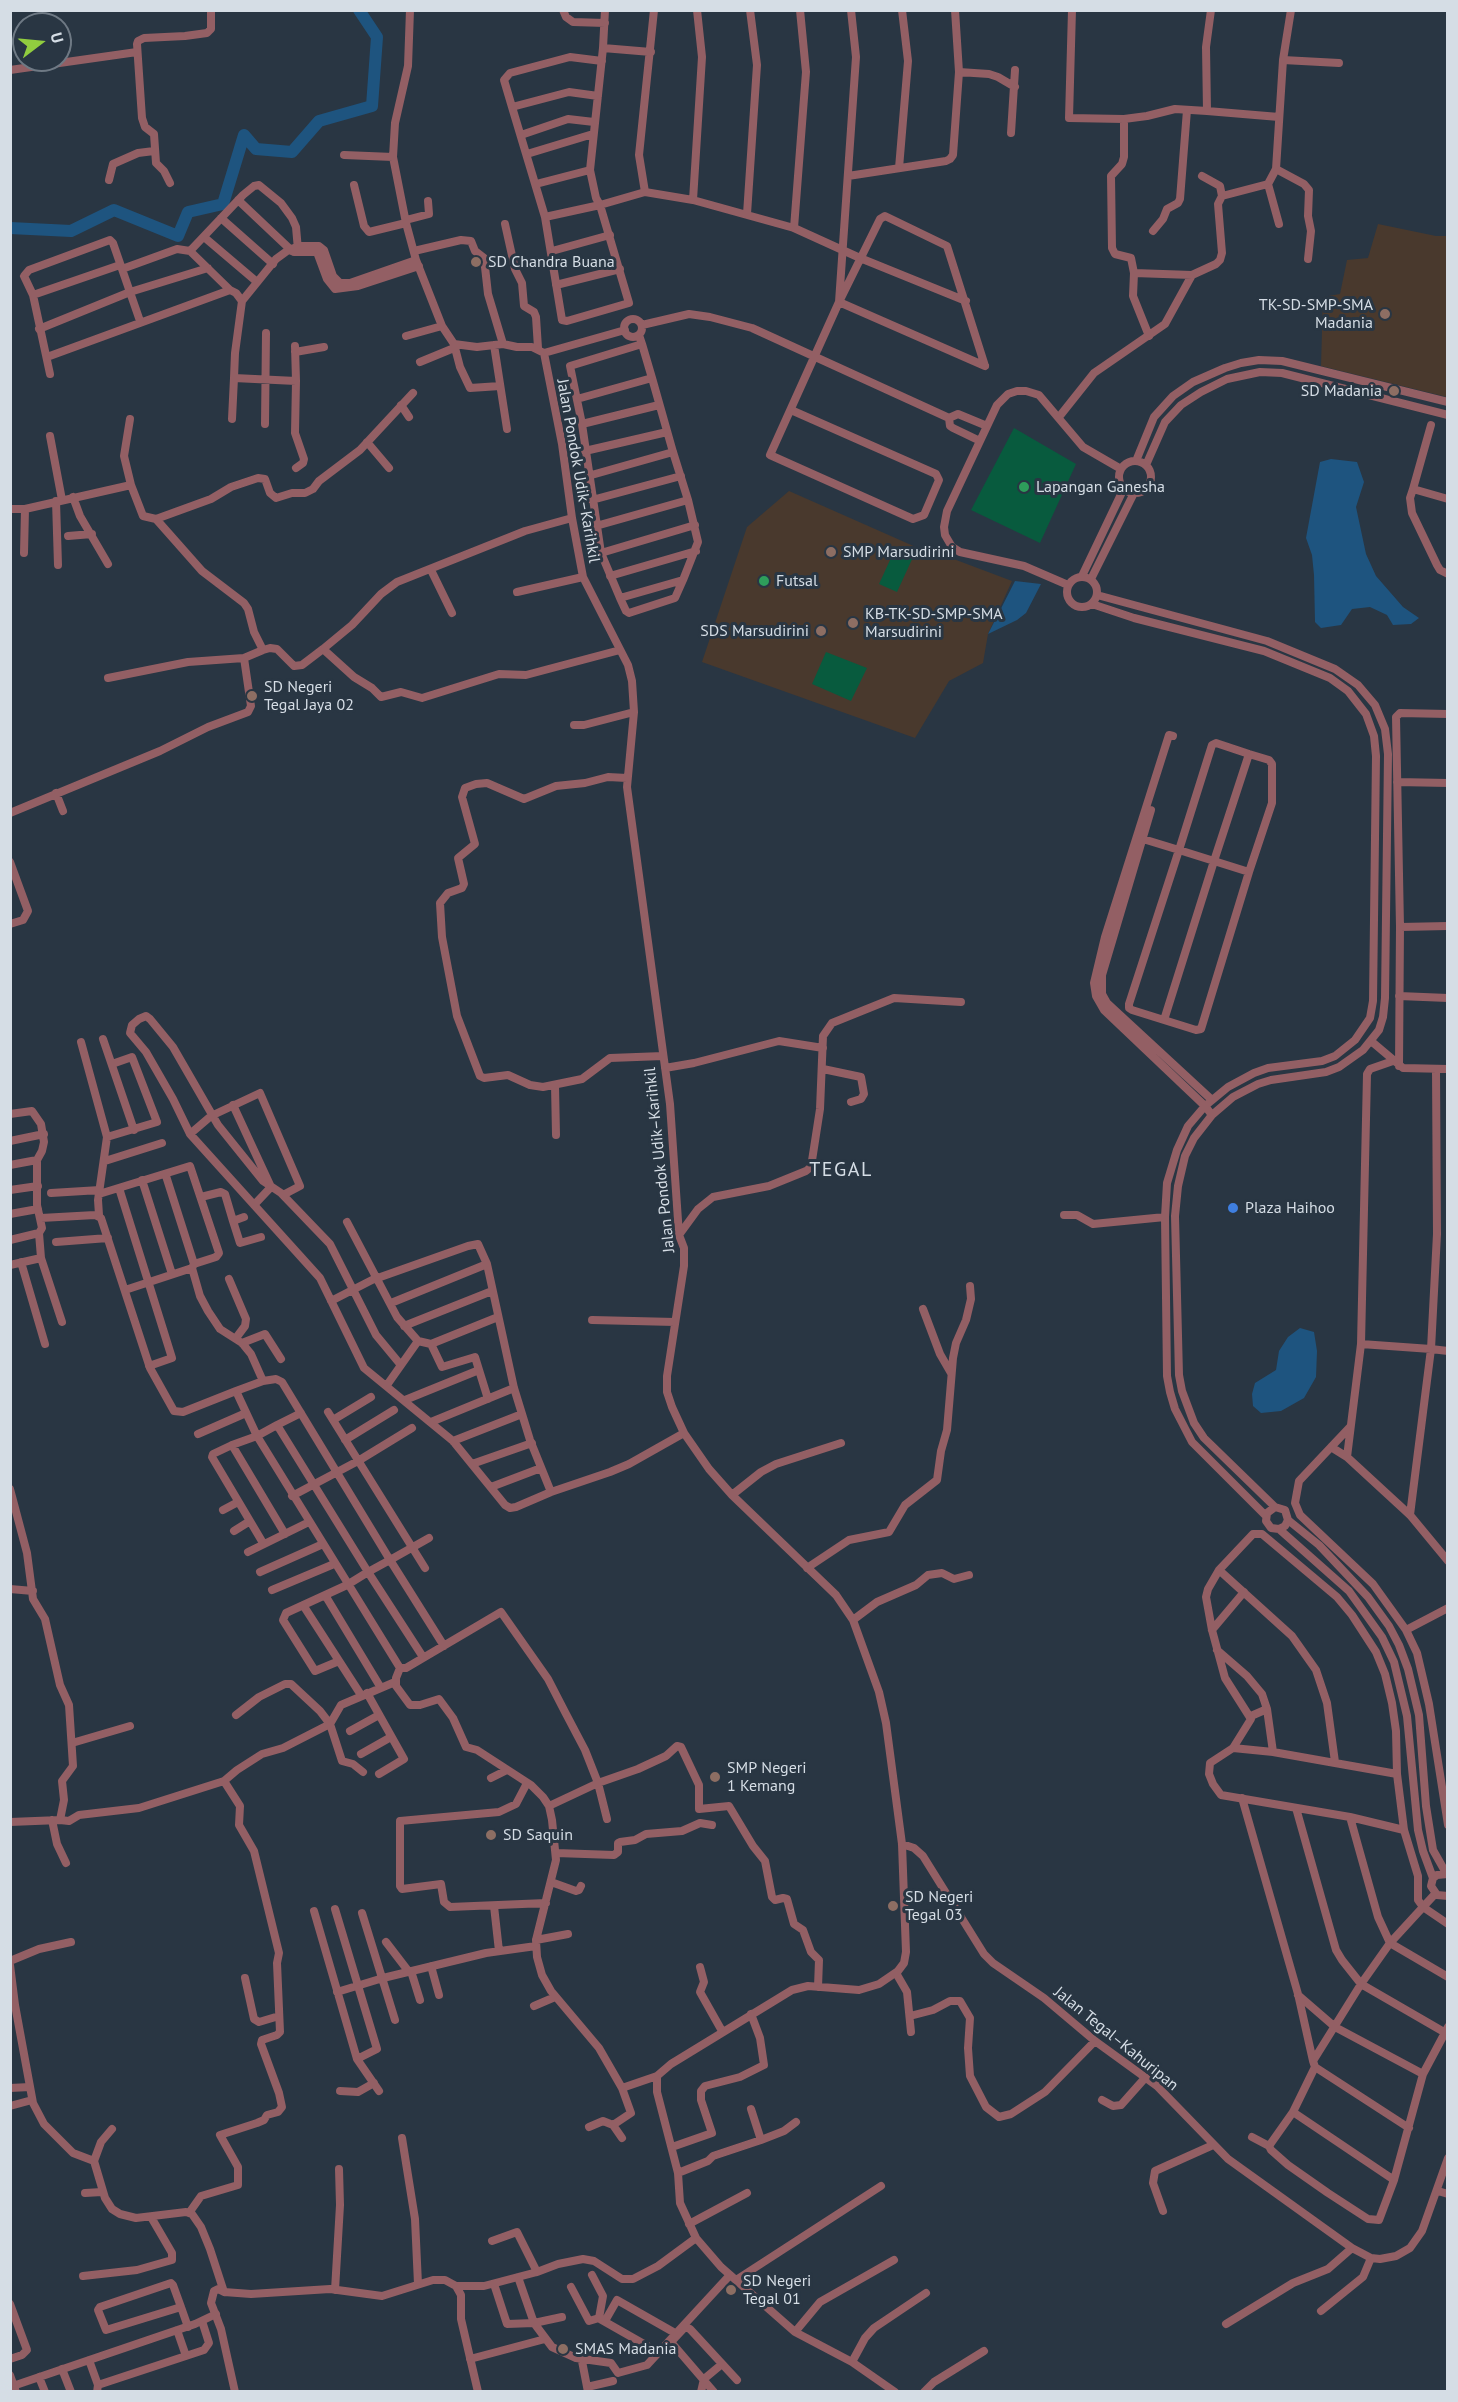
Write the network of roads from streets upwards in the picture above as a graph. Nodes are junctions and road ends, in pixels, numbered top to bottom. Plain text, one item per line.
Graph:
1 (211, 10) edge
2 (410, 10) edge
3 (563, 10) edge
4 (605, 10) edge
5 (654, 10) edge
6 (696, 10) edge
7 (750, 10) edge
8 (800, 10) edge
9 (851, 10) edge
10 (902, 10) edge
11 (955, 10) edge
12 (1072, 10) edge
13 (1212, 10) edge
14 (1291, 10) edge
15 (605, 23) junction
16 (603, 48) junction
17 (137, 52) junction
18 (651, 52) junction
19 (1283, 60) junction
20 (602, 61) junction
21 (1339, 63) dead end
22 (10, 70) edge
23 (1015, 70) dead end
24 (959, 72) junction
25 (1014, 87) junction
26 (598, 96) junction
27 (512, 107) junction
28 (1187, 110) junction
29 (1207, 111) junction
30 (1279, 117) junction
31 (1124, 119) junction
32 (594, 122) junction
33 (1011, 133) dead end
34 (593, 134) junction
35 (521, 135) junction
36 (154, 151) junction
37 (527, 154) junction
38 (344, 155) dead end
39 (393, 157) junction
40 (899, 168) junction
41 (1276, 169) junction
42 (590, 170) junction
43 (848, 176) junction
44 (1202, 176) dead end
45 (110, 180) dead end
46 (170, 183) dead end
47 (536, 184) junction
48 (1268, 184) junction
49 (354, 185) dead end
50 (645, 192) junction
51 (1222, 196) junction
52 (238, 200) junction
53 (693, 200) junction
54 (428, 201) dead end
55 (600, 205) junction
56 (747, 214) junction
57 (221, 218) junction
58 (546, 218) junction
59 (406, 221) junction
60 (504, 224) dead end
61 (1279, 224) dead end
62 (794, 228) junction
63 (1153, 231) dead end
64 (610, 235) junction
65 (204, 237) junction
66 (842, 249) junction
67 (293, 250) junction
68 (552, 250) junction
69 (190, 251) junction
70 (414, 251) junction
71 (860, 258) junction
72 (1308, 259) dead end
73 (417, 263) junction
74 (273, 264) junction
75 (121, 267) junction
76 (208, 268) junction
77 (620, 268) junction
78 (1134, 273) junction
79 (1192, 275) junction
80 (258, 282) junction
81 (556, 285) junction
82 (230, 290) junction
83 (130, 292) junction
84 (33, 295) junction
85 (242, 301) junction
86 (966, 301) junction
87 (839, 302) junction
88 (629, 303) junction
89 (634, 318) junction
90 (140, 321) junction
91 (642, 325) junction
92 (442, 326) junction
93 (39, 329) junction
94 (625, 330) junction
95 (267, 333) dead end
96 (639, 335) junction
97 (406, 336) dead end
98 (1149, 336) junction
99 (503, 344) junction
100 (642, 344) junction
101 (494, 345) junction
102 (454, 346) junction
103 (324, 347) dead end
104 (541, 350) junction
105 (815, 356) junction
106 (46, 357) junction
107 (420, 362) dead end
108 (50, 374) dead end
109 (234, 378) junction
110 (652, 378) junction
111 (264, 380) junction
112 (296, 381) junction
113 (500, 386) junction
114 (413, 393) dead end
115 (1418, 395) junction
116 (577, 399) junction
117 (1448, 402) edge
118 (401, 405) junction
119 (659, 405) junction
120 (1414, 407) junction
121 (791, 410) junction
122 (1448, 415) edge
123 (409, 417) dead end
124 (1059, 417) junction
125 (949, 418) junction
126 (130, 419) dead end
127 (232, 419) dead end
128 (265, 424) dead end
129 (582, 424) junction
130 (1431, 425) dead end
131 (987, 426) junction
132 (507, 429) dead end
133 (667, 432) junction
134 (50, 436) dead end
135 (980, 441) junction
136 (367, 442) junction
137 (585, 451) junction
138 (673, 452) junction
139 (1136, 461) junction
140 (1146, 465) junction
141 (296, 468) dead end
142 (389, 468) dead end
143 (1121, 470) junction
144 (588, 476) junction
145 (681, 476) junction
146 (131, 485) junction
147 (1124, 488) junction
148 (1413, 489) junction
149 (1134, 493) junction
150 (73, 497) junction
151 (1448, 499) edge
152 (59, 500) junction
153 (592, 500) junction
154 (688, 500) junction
155 (11, 509) edge
156 (25, 509) junction
157 (572, 518) junction
158 (156, 519) junction
159 (695, 525) junction
160 (596, 526) junction
161 (92, 534) junction
162 (68, 536) dead end
163 (696, 551) junction
164 (601, 553) junction
165 (24, 554) dead end
166 (108, 564) dead end
167 (58, 565) dead end
168 (431, 570) junction
169 (1448, 574) edge
170 (610, 576) junction
171 (583, 577) junction
172 (1087, 578) junction
173 (683, 580) junction
174 (1068, 585) junction
175 (517, 592) dead end
176 (1097, 596) junction
177 (620, 598) junction
178 (1092, 604) junction
179 (452, 613) dead end
180 (323, 649) junction
181 (263, 650) junction
182 (620, 650) junction
183 (244, 658) junction
184 (108, 678) dead end
185 (634, 712) junction
186 (1448, 714) edge
187 (574, 725) dead end
188 (1249, 754) junction
189 (627, 778) junction
190 (1397, 782) junction
191 (1448, 783) edge
192 (56, 793) junction
193 (63, 811) dead end
194 (10, 813) edge
195 (1140, 838) junction
196 (1179, 850) junction
197 (1214, 861) junction
198 (10, 862) edge
199 (1249, 872) junction
200 (10, 924) edge
201 (1448, 926) edge
202 (1400, 927) junction
203 (1399, 996) junction
204 (1448, 998) edge
205 (961, 1002) dead end
206 (1164, 1020) junction
207 (103, 1039) dead end
208 (81, 1041) dead end
209 (1371, 1041) junction
210 (823, 1048) junction
211 (663, 1056) junction
212 (112, 1064) junction
213 (1396, 1064) junction
214 (665, 1068) junction
215 (823, 1069) junction
216 (1436, 1070) junction
217 (1448, 1070) edge
218 (555, 1086) junction
219 (851, 1102) dead end
220 (1208, 1103) junction
221 (233, 1106) junction
222 (10, 1114) edge
223 (1212, 1115) junction
224 (211, 1116) junction
225 (134, 1130) junction
226 (44, 1134) junction
227 (190, 1134) junction
228 (556, 1135) dead end
229 (107, 1137) junction
230 (10, 1141) edge
231 (162, 1143) dead end
232 (37, 1160) junction
233 (105, 1161) junction
234 (10, 1164) edge
235 (164, 1174) junction
236 (142, 1180) junction
237 (38, 1186) junction
238 (271, 1187) junction
239 (119, 1188) junction
240 (10, 1190) edge
241 (100, 1192) junction
242 (51, 1193) dead end
243 (283, 1195) junction
244 (201, 1197) junction
245 (254, 1205) junction
246 (38, 1209) junction
247 (10, 1214) edge
248 (99, 1215) junction
249 (1064, 1215) dead end
250 (1165, 1217) junction
251 (41, 1218) junction
252 (244, 1218) dead end
253 (233, 1221) junction
254 (347, 1222) dead end
255 (39, 1233) junction
256 (679, 1235) junction
257 (261, 1237) dead end
258 (108, 1238) junction
259 (10, 1240) edge
260 (56, 1242) dead end
261 (41, 1258) junction
262 (21, 1262) junction
263 (487, 1264) junction
264 (10, 1265) edge
265 (193, 1266) junction
266 (172, 1274) junction
267 (377, 1278) junction
268 (229, 1279) dead end
269 (149, 1282) junction
270 (970, 1286) dead end
271 (353, 1289) junction
272 (125, 1290) junction
273 (492, 1291) junction
274 (331, 1301) junction
275 (391, 1304) junction
276 (923, 1309) dead end
277 (498, 1317) junction
278 (592, 1320) dead end
279 (62, 1322) dead end
280 (675, 1322) junction
281 (404, 1326) junction
282 (239, 1340) junction
283 (418, 1341) junction
284 (45, 1344) dead end
285 (431, 1344) junction
286 (1361, 1344) junction
287 (1431, 1349) junction
288 (1448, 1350) edge
289 (281, 1359) dead end
290 (400, 1364) junction
291 (149, 1366) junction
292 (479, 1370) junction
293 (951, 1373) junction
294 (263, 1381) junction
295 (387, 1385) junction
296 (514, 1388) junction
297 (236, 1391) junction
298 (371, 1397) dead end
299 (488, 1399) junction
300 (405, 1400) junction
301 (394, 1410) dead end
302 (246, 1413) junction
303 (300, 1413) junction
304 (522, 1414) junction
305 (431, 1422) junction
306 (277, 1425) junction
307 (1350, 1427) junction
308 (412, 1428) dead end
309 (684, 1433) junction
310 (198, 1434) dead end
311 (256, 1436) junction
312 (345, 1440) junction
313 (453, 1441) junction
314 (531, 1443) junction
315 (841, 1443) dead end
316 (232, 1445) junction
317 (1331, 1447) junction
318 (1347, 1457) junction
319 (358, 1461) junction
320 (472, 1464) junction
321 (541, 1468) junction
322 (336, 1473) junction
323 (314, 1484) junction
324 (491, 1487) junction
325 (10, 1489) edge
326 (551, 1492) junction
327 (732, 1495) junction
328 (292, 1496) junction
329 (238, 1502) junction
330 (1295, 1503) junction
331 (1278, 1508) junction
332 (223, 1510) dead end
333 (1410, 1515) junction
334 (1266, 1516) junction
335 (1288, 1520) junction
336 (250, 1521) junction
337 (309, 1522) junction
338 (1279, 1529) junction
339 (234, 1531) dead end
340 (285, 1534) junction
341 (429, 1538) dead end
342 (263, 1543) junction
343 (323, 1544) junction
344 (411, 1548) junction
345 (248, 1552) dead end
346 (390, 1560) junction
347 (1448, 1561) edge
348 (334, 1564) junction
349 (425, 1568) dead end
350 (807, 1568) junction
351 (1219, 1570) junction
352 (260, 1572) dead end
353 (368, 1572) junction
354 (969, 1575) dead end
355 (347, 1585) junction
356 (10, 1589) edge
357 (272, 1590) dead end
358 (33, 1591) junction
359 (1244, 1593) junction
360 (325, 1595) junction
361 (303, 1605) junction
362 (1448, 1608) edge
363 (853, 1620) junction
364 (1212, 1630) junction
365 (1406, 1630) junction
366 (444, 1646) junction
367 (1216, 1650) junction
368 (423, 1657) junction
369 (339, 1661) junction
370 (400, 1668) junction
371 (395, 1682) junction
372 (381, 1688) junction
373 (364, 1694) junction
374 (1267, 1709) junction
375 (379, 1715) junction
376 (236, 1716) dead end
377 (1251, 1716) junction
378 (330, 1724) junction
379 (130, 1726) dead end
380 (350, 1731) dead end
381 (391, 1737) junction
382 (72, 1743) junction
383 (1233, 1748) junction
384 (1273, 1752) junction
385 (361, 1754) dead end
386 (1335, 1762) junction
387 (507, 1770) junction
388 (363, 1772) dead end
389 (379, 1774) dead end
390 (1397, 1774) junction
391 (491, 1778) dead end
392 (224, 1781) junction
393 (527, 1782) junction
394 (598, 1783) junction
395 (1242, 1798) junction
396 (549, 1806) junction
397 (1296, 1808) junction
398 (1350, 1816) junction
399 (607, 1819) dead end
400 (56, 1820) junction
401 (10, 1822) edge
402 (712, 1825) dead end
403 (1448, 1825) edge
404 (1404, 1830) junction
405 (902, 1844) junction
406 (556, 1853) junction
407 (66, 1863) dead end
408 (1447, 1873) edge
409 (1433, 1878) junction
410 (551, 1882) junction
411 (581, 1886) dead end
412 (1443, 1896) edge
413 (546, 1903) junction
414 (494, 1906) junction
415 (335, 1909) dead end
416 (1421, 1910) junction
417 (314, 1911) dead end
418 (362, 1912) dead end
419 (1448, 1924) edge
420 (568, 1934) dead end
421 (70, 1942) dead end
422 (386, 1942) dead end
423 (536, 1943) junction
424 (1390, 1943) junction
425 (499, 1951) junction
426 (10, 1963) edge
427 (431, 1966) junction
428 (700, 1968) dead end
429 (410, 1972) junction
430 (896, 1973) junction
431 (1448, 1977) edge
432 (245, 1978) dead end
433 (383, 1978) junction
434 (1361, 1984) junction
435 (358, 1985) junction
436 (818, 1987) junction
437 (337, 1992) junction
438 (1298, 1994) junction
439 (439, 1995) dead end
440 (555, 1997) junction
441 (420, 2000) dead end
442 (13, 2005) edge
443 (534, 2006) dead end
444 (751, 2014) junction
445 (279, 2016) junction
446 (910, 2016) junction
447 (395, 2019) dead end
448 (1335, 2026) junction
449 (1446, 2029) edge
450 (722, 2031) junction
451 (912, 2032) dead end
452 (1095, 2041) junction
453 (357, 2060) junction
454 (1314, 2064) junction
455 (1423, 2074) junction
456 (657, 2076) junction
457 (1145, 2078) junction
458 (374, 2083) junction
459 (30, 2087) junction
460 (10, 2088) edge
461 (622, 2088) junction
462 (340, 2091) dead end
463 (379, 2091) dead end
464 (32, 2100) junction
465 (1102, 2100) dead end
466 (10, 2106) edge
467 (751, 2109) dead end
468 (1293, 2112) junction
469 (796, 2122) dead end
470 (612, 2125) junction
471 (589, 2127) dead end
472 (1408, 2128) junction
473 (112, 2129) dead end
474 (1252, 2137) dead end
475 (402, 2138) dead end
476 (622, 2138) dead end
477 (761, 2140) junction
478 (1212, 2145) junction
479 (1269, 2146) junction
480 (672, 2147) junction
481 (1448, 2158) edge
482 (94, 2161) junction
483 (339, 2169) dead end
484 (678, 2173) junction
485 (1394, 2180) junction
486 (881, 2186) dead end
487 (1438, 2191) junction
488 (102, 2192) junction
489 (85, 2193) dead end
490 (747, 2193) dead end
491 (1448, 2194) edge
492 (1163, 2211) dead end
493 (189, 2213) junction
494 (151, 2217) junction
495 (689, 2224) junction
496 (696, 2238) junction
497 (492, 2241) dead end
498 (1352, 2248) junction
499 (1371, 2258) junction
500 (894, 2260) dead end
501 (537, 2272) junction
502 (592, 2275) dead end
503 (83, 2276) dead end
504 (518, 2277) junction
505 (733, 2278) junction
506 (418, 2284) junction
507 (494, 2284) junction
508 (456, 2286) junction
509 (571, 2287) dead end
510 (335, 2290) junction
511 (224, 2292) junction
512 (926, 2293) dead end
513 (10, 2304) edge
514 (181, 2307) junction
515 (1321, 2311) dead end
516 (216, 2314) junction
517 (562, 2317) dead end
518 (602, 2320) junction
519 (202, 2321) junction
520 (534, 2323) junction
521 (1226, 2324) dead end
522 (188, 2327) junction
523 (177, 2330) junction
524 (795, 2332) junction
525 (675, 2333) junction
526 (545, 2339) junction
527 (984, 2351) dead end
528 (658, 2352) junction
529 (186, 2356) junction
530 (10, 2359) edge
531 (470, 2359) junction
532 (89, 2360) junction
533 (582, 2361) dead end
534 (852, 2362) junction
535 (722, 2364) junction
536 (62, 2369) junction
537 (10, 2375) edge
538 (39, 2377) junction
539 (704, 2379) junction
540 (737, 2379) dead end
541 (613, 2381) dead end
542 (14, 2388) edge
543 (98, 2388) edge
544 (588, 2389) edge
545 (45, 2391) edge
546 (70, 2391) edge
547 (235, 2391) edge
548 (478, 2391) edge
549 (701, 2391) edge
550 (714, 2391) edge
551 (895, 2391) edge
552 (924, 2391) edge

1 - 17 street
2 - 39 street
3 - 15 street
4 - 15 street
5 - 18 street
6 - 53 street
7 - 56 street
8 - 62 street
9 - 43 street
10 - 40 street
11 - 24 street
12 - 31 street
13 - 29 street
14 - 19 street
15 - 16 street
16 - 18 street
16 - 20 street
17 - 22 street
17 - 36 street
18 - 50 street
19 - 21 street
19 - 30 street
20 - 26 street
20 - 27 street
23 - 25 street
24 - 25 street
24 - 40 street
25 - 33 street
26 - 27 street
26 - 32 street
27 - 35 street
28 - 29 street
28 - 31 street
28 - 63 street
29 - 30 street
30 - 41 street
31 - 78 street
32 - 34 street
32 - 35 street
34 - 37 street
34 - 42 street
35 - 37 street
36 - 45 street
36 - 46 street
37 - 47 street
38 - 39 street
39 - 59 street
40 - 43 street
41 - 48 street
41 - 72 street
42 - 47 street
42 - 55 street
43 - 66 street
44 - 51 street
47 - 58 street
48 - 51 street
48 - 61 street
49 - 59 street
50 - 53 street
50 - 55 street
51 - 79 street
52 - 57 street
52 - 67 street
52 - 67 street
53 - 56 street
54 - 59 street
55 - 58 street
55 - 64 street
56 - 62 street
57 - 65 street
57 - 74 street
58 - 68 street
59 - 70 street
60 - 104 street, Jalan Pondok Udik–Karihkil
62 - 66 street
64 - 68 street
64 - 77 street
65 - 69 street
65 - 80 street
66 - 71 street
66 - 87 street
67 - 73 street
67 - 74 street
68 - 81 street
69 - 75 street
69 - 76 street
70 - 73 street
70 - 99 street
71 - 86 street
71 - 86 street
71 - 87 street
73 - 92 street
74 - 80 street
75 - 83 street
75 - 84 street
75 - 84 street
76 - 82 street
76 - 83 street
77 - 81 street
77 - 88 street
78 - 79 street
78 - 98 street
79 - 98 street
80 - 85 street
81 - 88 street
82 - 85 street
82 - 90 street
83 - 90 street
83 - 93 street
84 - 93 street
85 - 109 street
86 - 87 street
87 - 105 street
88 - 89 street
89 - 91 street
89 - 94 street
90 - 106 street
91 - 96 street
91 - 105 street
92 - 97 street
92 - 102 street
93 - 106 street
94 - 96 street
94 - 104 street
95 - 111 street
96 - 100 street
98 - 124 street
99 - 101 street
99 - 104 street
100 - 110 street
100 - 116 street
101 - 102 street
101 - 113 street
102 - 107 street
102 - 113 street
103 - 112 street
104 - 157 street, Jalan Pondok Udik–Karihkil
105 - 121 street
105 - 125 street
106 - 108 street
109 - 111 street
109 - 127 street
110 - 116 street
110 - 119 street
111 - 112 street
111 - 128 street
112 - 141 street
113 - 132 street
114 - 118 street
115 - 117 street
115 - 120 street
115 - 139 street
116 - 129 street
118 - 123 street
118 - 136 street
119 - 129 street
119 - 133 street
120 - 122 street
120 - 140 street
121 - 121 street
124 - 131 street
124 - 143 street
125 - 131 street
125 - 135 street
126 - 146 street
129 - 137 street
130 - 148 street
131 - 135 street
133 - 137 street
133 - 138 street
134 - 152 street
135 - 174 street
136 - 142 street
136 - 158 street
137 - 144 street
138 - 144 street
138 - 145 street
139 - 140 street
139 - 143 street
140 - 149 street
143 - 147 street
144 - 153 street
145 - 153 street
145 - 154 street
146 - 150 street
146 - 158 street
147 - 149 street
147 - 172 street
148 - 151 street
148 - 169 street
149 - 172 street
150 - 152 street
150 - 161 street
152 - 156 street
152 - 167 street
153 - 160 street
154 - 159 street
154 - 160 street
155 - 156 street
156 - 165 street
157 - 168 street
157 - 171 street, Jalan Pondok Udik–Karihkil
158 - 181 street
159 - 163 street
159 - 164 street
160 - 164 street
161 - 162 street
161 - 166 street
163 - 170 street
163 - 173 street
164 - 170 street
168 - 179 street
168 - 180 street
170 - 177 street
171 - 175 street
171 - 182 street, Jalan Pondok Udik–Karihkil
172 - 174 street
172 - 176 street
173 - 177 street
173 - 177 street
174 - 178 street
176 - 178 street
176 - 209 street
178 - 220 street
180 - 181 street
180 - 182 street
181 - 183 street
182 - 185 street, Jalan Pondok Udik–Karihkil
183 - 184 street
183 - 192 street
185 - 187 street
185 - 189 street, Jalan Pondok Udik–Karihkil
186 - 190 street
188 - 196 street
188 - 197 street
188 - 199 street
189 - 211 street, Jalan Pondok Udik–Karihkil
189 - 218 street
190 - 191 street
190 - 202 street
192 - 193 street
192 - 194 street
195 - 195 street
195 - 196 street
195 - 220 street
196 - 197 street
196 - 206 street
197 - 199 street
197 - 206 street
198 - 200 street
199 - 206 street
201 - 202 street
202 - 203 street
203 - 204 street
203 - 213 street
205 - 210 street
207 - 212 street
208 - 229 street
209 - 213 street
209 - 223 street
210 - 214 street
210 - 215 street
211 - 214 street, Jalan Pondok Udik–Karihkil
211 - 218 street
212 - 225 street
212 - 225 street
213 - 216 street
213 - 286 street
214 - 256 street, Jalan Pondok Udik–Karihkil
215 - 219 street
215 - 256 street
216 - 217 street
216 - 287 street
218 - 228 street
220 - 223 street
220 - 250 street
221 - 224 street
221 - 238 street
221 - 243 street
222 - 226 street
223 - 331 street
224 - 227 street
224 - 227 street
224 - 238 street
225 - 229 street
226 - 230 street
226 - 232 street
227 - 245 street
229 - 233 street
231 - 233 street
232 - 234 street
232 - 237 street
233 - 241 street
235 - 236 street
235 - 244 street
235 - 265 street
236 - 239 street
236 - 266 street
237 - 240 street
237 - 246 street
238 - 243 street
238 - 245 street
239 - 241 street
239 - 269 street
241 - 242 street
241 - 248 street
243 - 271 street
244 - 253 street
244 - 265 street
245 - 274 street
246 - 247 street
246 - 251 street
248 - 251 street
248 - 258 street
249 - 250 street
250 - 334 street
251 - 255 street
252 - 253 street
253 - 257 street
254 - 267 street
255 - 259 street
255 - 261 street
256 - 280 street, Jalan Pondok Udik–Karihkil
258 - 260 street
258 - 272 street
261 - 262 street
261 - 279 street
262 - 264 street
262 - 284 street
263 - 267 street
263 - 273 street
263 - 275 street
265 - 266 street
265 - 282 street
266 - 269 street
267 - 271 street
267 - 275 street
268 - 282 street
269 - 272 street
269 - 291 street
270 - 293 street
271 - 274 street
271 - 290 street
272 - 291 street
273 - 277 street
273 - 281 street
274 - 295 street
275 - 281 street
276 - 293 street
277 - 285 street
277 - 296 street
278 - 280 street
280 - 309 street, Jalan Pondok Udik–Karihkil
281 - 283 street
282 - 289 street
282 - 294 street
283 - 285 street
283 - 290 street
285 - 292 street
286 - 287 street
286 - 307 street
287 - 288 street
287 - 333 street
290 - 295 street
291 - 297 street
292 - 299 street
292 - 300 street
293 - 350 street
294 - 297 street
294 - 303 street
295 - 300 street
296 - 299 street
296 - 304 street
297 - 302 street
298 - 312 street
299 - 305 street
300 - 305 street
301 - 312 street
302 - 310 street
302 - 311 street
303 - 306 street
303 - 322 street
304 - 313 street
304 - 314 street
305 - 313 street
306 - 311 street
306 - 323 street
307 - 317 street
307 - 318 street
308 - 319 street
309 - 326 street
309 - 327 street, Jalan Pondok Udik–Karihkil
311 - 316 street
311 - 328 street
312 - 319 street
313 - 320 street
314 - 320 street
314 - 321 street
315 - 327 street
316 - 329 street
316 - 340 street
317 - 318 street
317 - 330 street
318 - 333 street
319 - 322 street
319 - 344 street
320 - 324 street
321 - 324 street
321 - 326 street
322 - 323 street
322 - 346 street
323 - 328 street
323 - 353 street
324 - 326 street
325 - 358 street
327 - 350 street, Jalan Pondok Udik–Karihkil
328 - 337 street
329 - 332 street
329 - 336 street
330 - 331 street
330 - 365 street
331 - 334 street
331 - 335 street
333 - 347 street
334 - 338 street
335 - 338 street
335 - 408 street
336 - 339 street
336 - 342 street
337 - 340 street
337 - 343 street
338 - 409 street
340 - 342 street
341 - 344 street
342 - 345 street
343 - 348 street
343 - 352 street
344 - 346 street
344 - 349 street
346 - 353 street
346 - 366 street
348 - 355 street
348 - 357 street
350 - 363 street, Jalan Pondok Udik–Karihkil
351 - 359 street
351 - 364 street
351 - 390 street
353 - 355 street
353 - 368 street
354 - 363 street
355 - 360 street
355 - 370 street
356 - 358 street
358 - 382 street
359 - 364 street
359 - 386 street
360 - 361 street
360 - 372 street
361 - 369 street
361 - 369 street
362 - 365 street
363 - 405 street, Jalan Pondok Udik–Karihkil
364 - 367 street
365 - 403 street
366 - 368 street
366 - 394 street
367 - 374 street
367 - 377 street
368 - 370 street
369 - 373 street
370 - 371 street
371 - 372 street
371 - 387 street
372 - 373 street
373 - 375 street
373 - 378 street
374 - 377 street
374 - 384 street
375 - 380 street
375 - 381 street
376 - 378 street
377 - 383 street
378 - 388 street
378 - 392 street
379 - 382 street
381 - 385 street
381 - 389 street
382 - 400 street
383 - 384 street
383 - 395 street
384 - 386 street
386 - 390 street
387 - 391 street
387 - 393 street
390 - 404 street
392 - 400 street
392 - 445 street
393 - 396 street
393 - 414 street
394 - 396 street
394 - 399 street
394 - 436 street
395 - 397 street
395 - 438 street
396 - 406 street
397 - 398 street
397 - 434 street
398 - 404 street
398 - 424 street
400 - 401 street
400 - 407 street
402 - 406 street
404 - 416 street
405 - 430 street, Jalan Pondok Udik–Karihkil
405 - 452 street, Jalan Tegal–Kahuripan
406 - 410 street
408 - 409 street
409 - 412 street
410 - 411 street
410 - 413 street
412 - 416 street
413 - 414 street
413 - 423 street
414 - 425 street
415 - 435 street
416 - 419 street
416 - 424 street
417 - 437 street
418 - 433 street
420 - 423 street
421 - 426 street
422 - 429 street
423 - 425 street
423 - 440 street
424 - 431 street
424 - 434 street
425 - 427 street
426 - 442 street
427 - 429 street
427 - 439 street
428 - 450 street
429 - 433 street
429 - 441 street
430 - 436 street
430 - 446 street
432 - 445 street
433 - 435 street
433 - 447 street
434 - 448 street
434 - 449 street
435 - 437 street
435 - 453 street
436 - 444 street
437 - 453 street
438 - 448 street
438 - 454 street
440 - 443 street
440 - 461 street
442 - 459 street
444 - 450 street
444 - 480 street
445 - 493 street
446 - 451 street
446 - 452 street
448 - 454 street
448 - 455 street
449 - 455 street
450 - 456 street
452 - 457 street, Jalan Tegal–Kahuripan
453 - 458 street
454 - 468 street
454 - 472 street
455 - 472 street
456 - 461 street
456 - 480 street
457 - 465 street
457 - 478 street, Jalan Tegal–Kahuripan
458 - 462 street
458 - 463 street
459 - 460 street
459 - 464 street
461 - 470 street
464 - 466 street
464 - 482 street
467 - 477 street
468 - 479 street
468 - 485 street
469 - 477 street
470 - 471 street
470 - 476 street
472 - 485 street
473 - 482 street
474 - 479 street
475 - 506 street
477 - 484 street
478 - 492 street
478 - 498 street, Jalan Tegal–Kahuripan
479 - 485 street
480 - 484 street
481 - 487 street
482 - 488 street
483 - 510 street
484 - 495 street
486 - 505 street
487 - 491 street
487 - 499 street
488 - 489 street
488 - 494 street
490 - 495 street
493 - 494 street
493 - 511 street
494 - 503 street
495 - 496 street
496 - 501 street
496 - 505 street
497 - 501 street
498 - 499 street, Jalan Tegal–Kahuripan
498 - 521 street
499 - 515 street
500 - 524 street
501 - 504 street
502 - 518 street
504 - 507 street
504 - 520 street
505 - 524 street
505 - 525 street
506 - 508 street
506 - 510 street
507 - 508 street
507 - 520 street
508 - 531 street
509 - 518 street
510 - 511 street
511 - 516 street
512 - 534 street
513 - 530 street
514 - 514 street
514 - 522 street
516 - 519 street
516 - 547 street
517 - 520 street
518 - 525 street
518 - 528 street
519 - 522 street
519 - 529 street
520 - 526 street
522 - 523 street
523 - 529 street
523 - 532 street
524 - 534 street
525 - 528 street
526 - 528 street
526 - 531 street
527 - 552 street
529 - 543 street
531 - 548 street
532 - 536 street
532 - 543 street
533 - 544 street
534 - 551 street
535 - 539 street
535 - 539 street
535 - 540 street
536 - 538 street
536 - 546 street
537 - 542 street
538 - 542 street
538 - 545 street
539 - 549 street
539 - 550 street
541 - 544 street

